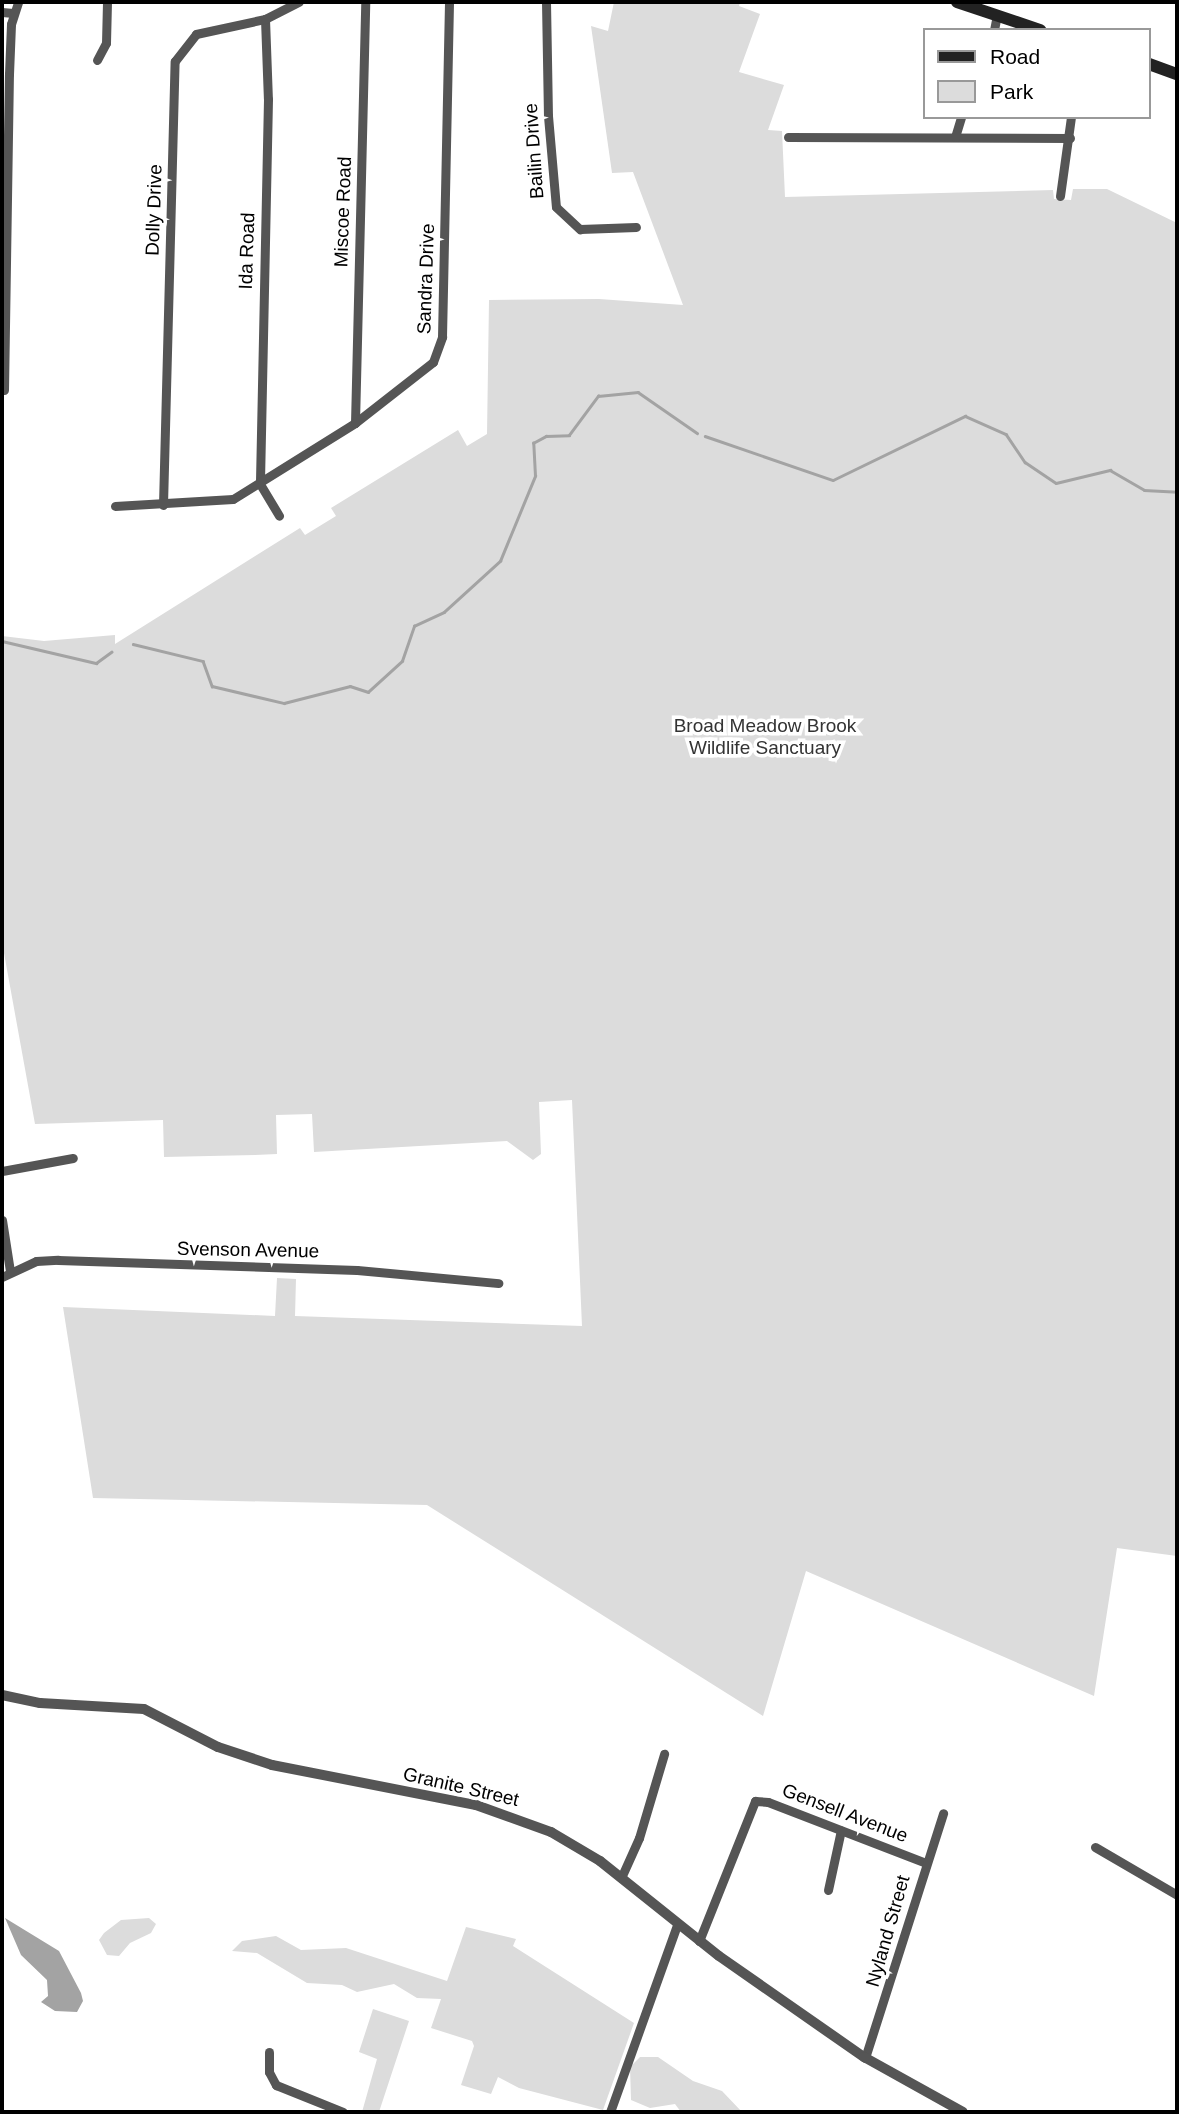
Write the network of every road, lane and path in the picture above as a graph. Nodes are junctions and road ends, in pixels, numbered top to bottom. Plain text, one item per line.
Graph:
1 (18, 2) edge
2 (107, 2) edge
3 (299, 2) edge
4 (365, 2) edge
5 (449, 2) edge
6 (546, 2) edge
7 (957, 2) edge
8 (2, 12) edge
9 (13, 13) junction
10 (997, 15) junction
11 (265, 19) junction
12 (994, 28) edge
13 (1034, 28) edge
14 (97, 60) dead end
15 (1151, 65) edge
16 (1177, 75) edge
17 (5, 80) edge
18 (960, 119) edge
19 (1071, 119) edge
20 (788, 137) dead end
21 (955, 137) junction
22 (1070, 138) junction
23 (1060, 197) dead end
24 (636, 227) dead end
25 (4, 390) dead end
26 (355, 423) junction
27 (260, 484) junction
28 (163, 505) junction
29 (115, 506) dead end
30 (279, 516) dead end
31 (73, 1158) dead end
32 (2, 1171) edge
33 (2, 1220) edge
34 (6, 1274) edge
35 (498, 1283) dead end
36 (2, 1695) edge
37 (664, 1754) dead end
38 (943, 1813) dead end
39 (841, 1830) junction
40 (1095, 1847) dead end
41 (926, 1863) junction
42 (621, 1878) junction
43 (828, 1890) dead end
44 (1177, 1895) edge
45 (677, 1925) junction
46 (699, 1941) junction
47 (269, 2052) dead end
48 (865, 2058) junction
49 (342, 2112) edge
50 (610, 2112) edge
51 (963, 2112) edge

1 - 9 street
2 - 14 street
3 - 11 street, Dolly Drive
4 - 26 street, Miscoe Road
5 - 26 street, Sandra Drive
6 - 24 street, Bailin Drive
7 - 10 main road
8 - 9 street
9 - 17 street
10 - 12 street
10 - 13 main road
11 - 27 street, Ida Road
11 - 28 street, Dolly Drive
15 - 16 main road
17 - 25 street
18 - 21 street
19 - 22 street
20 - 21 street
21 - 22 street
22 - 23 street
26 - 27 street, Sandra Drive
27 - 28 street, Sandra Drive
27 - 30 street
28 - 29 street, Sandra Drive
31 - 32 street
33 - 34 street
34 - 35 street, Svenson Avenue
36 - 42 street, Granite Street
37 - 42 street
38 - 41 street, Nyland Street
39 - 41 street, Gensell Avenue
39 - 43 street
39 - 46 street, Gensell Avenue
40 - 44 street
41 - 48 street, Nyland Street
42 - 45 street, Granite Street
45 - 46 street, Granite Street
45 - 50 street
46 - 48 street, Granite Street
47 - 49 street
48 - 51 street, Granite Street

